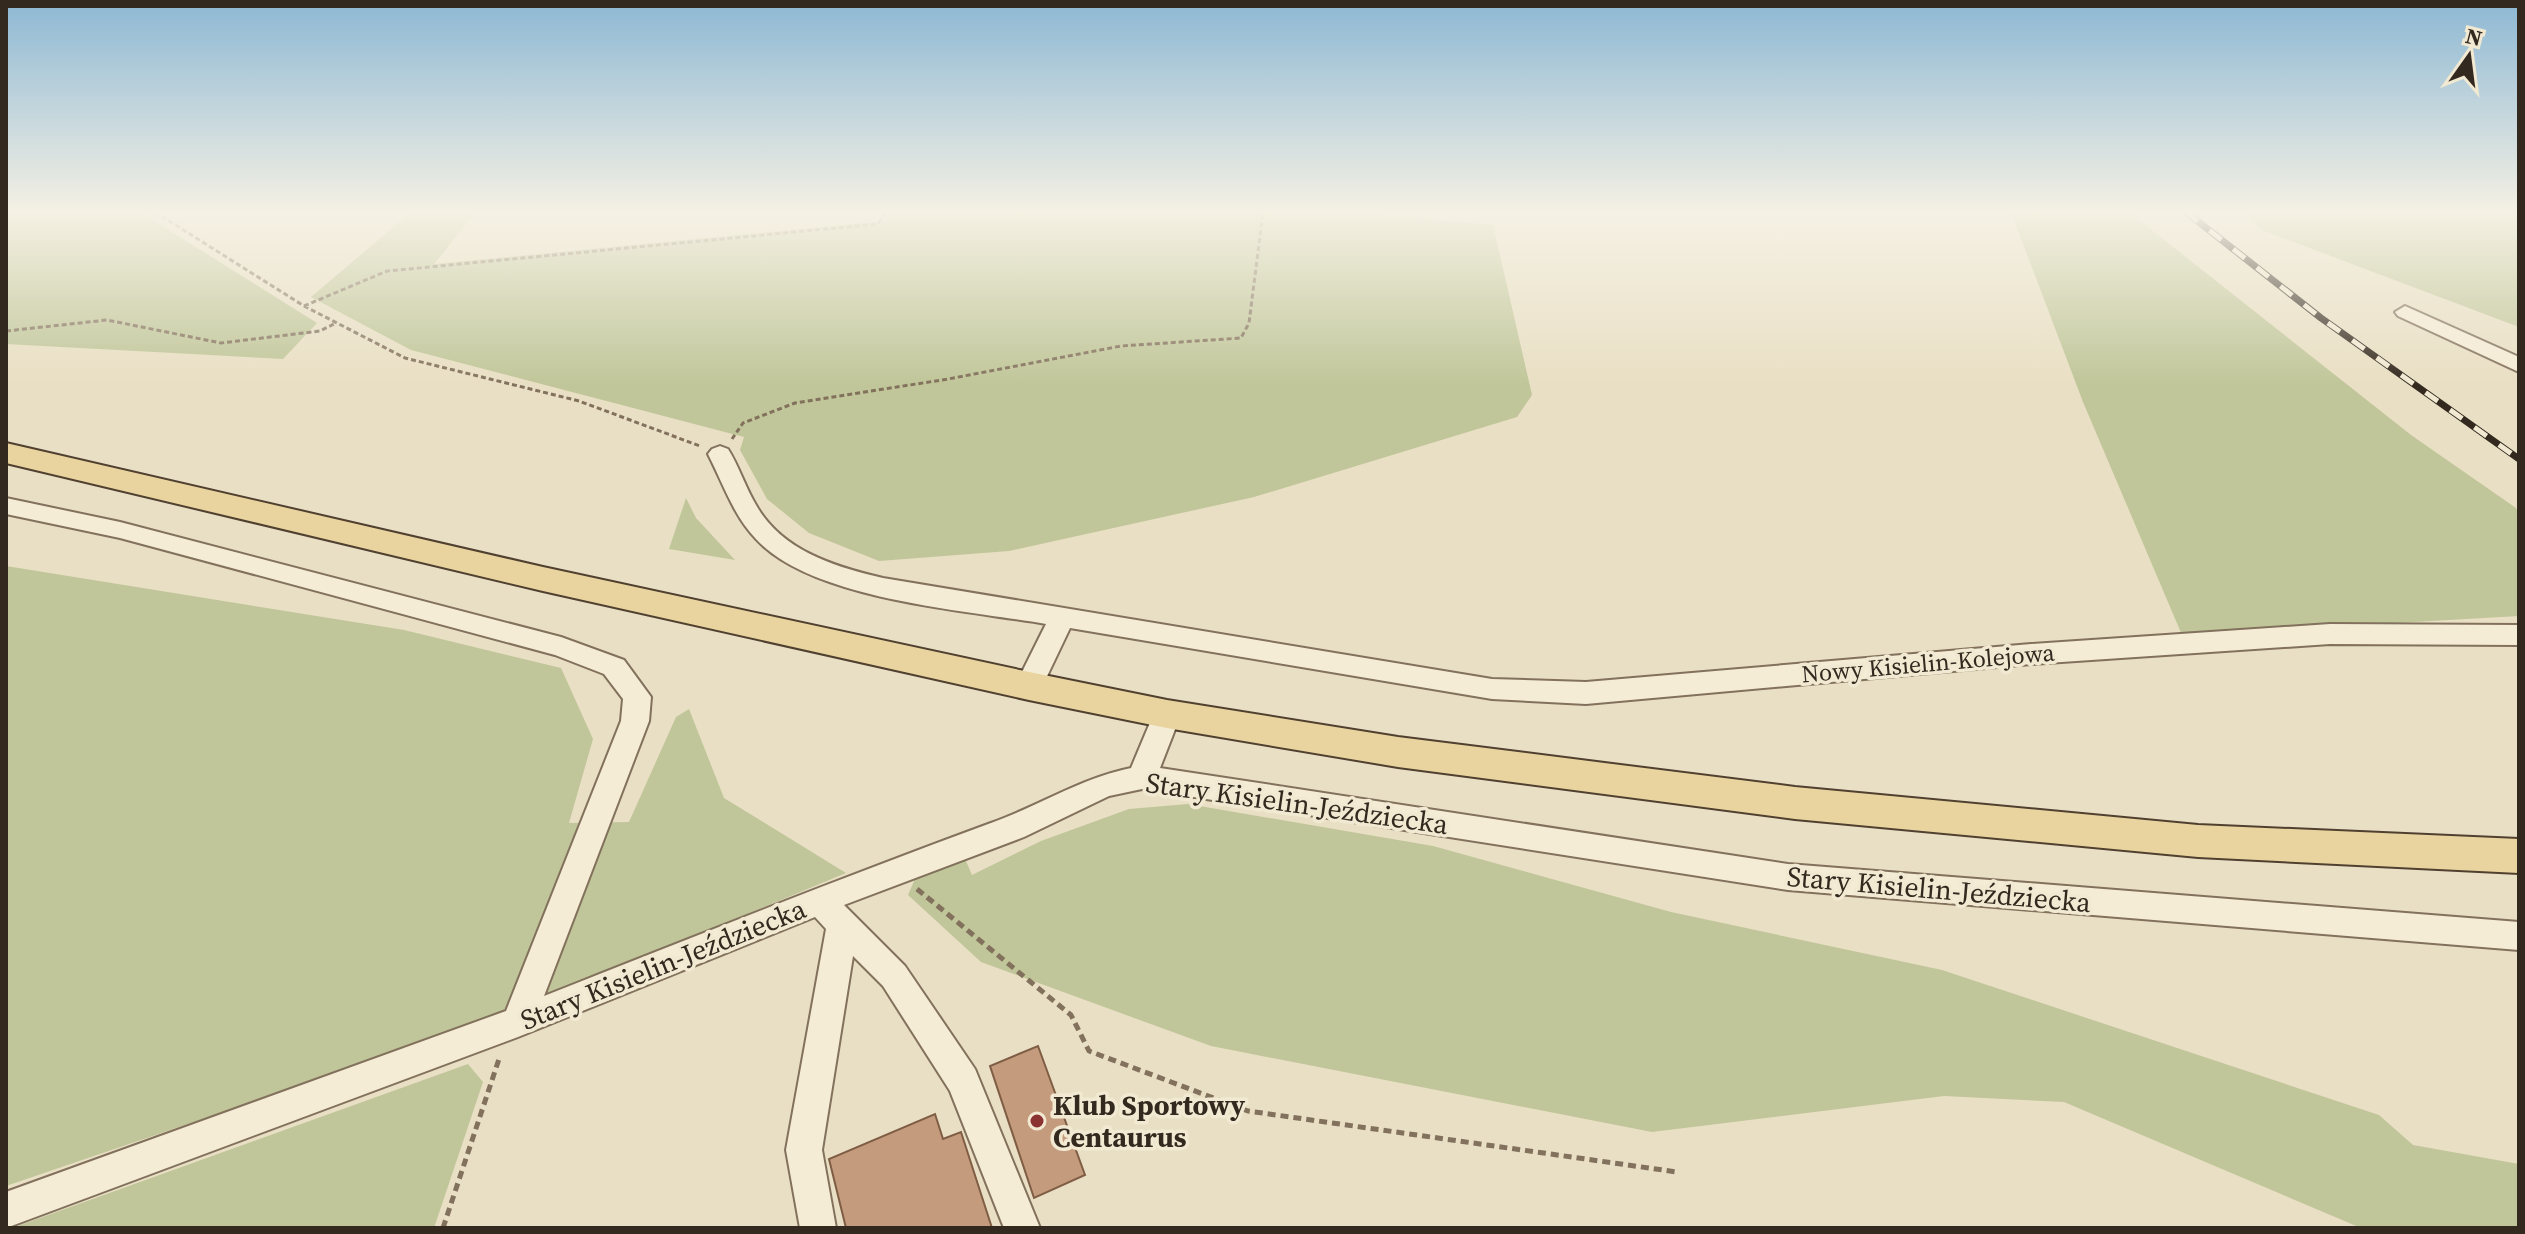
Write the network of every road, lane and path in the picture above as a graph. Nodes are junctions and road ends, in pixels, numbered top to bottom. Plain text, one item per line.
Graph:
1 (246, 270) edge
2 (402, 270) edge
3 (1256, 270) edge
4 (304, 306) junction
5 (2405, 312) dead end
6 (336, 323) junction
7 (6, 331) edge
8 (2519, 365) edge
9 (6, 453) edge
10 (720, 454) junction
11 (6, 506) edge
12 (1062, 617) junction
13 (2519, 635) edge
14 (1029, 686) junction
15 (1167, 714) junction
16 (1142, 777) junction
17 (2519, 856) edge
18 (897, 872) junction
19 (832, 912) junction
20 (2519, 936) edge
21 (518, 1022) junction
22 (1677, 1172) dead end
23 (6, 1210) edge
24 (443, 1228) edge
25 (818, 1228) edge
26 (1022, 1228) edge

1 - 4 path
2 - 4 path
3 - 10 path
4 - 6 path
5 - 8 street
6 - 7 path
6 - 10 path
9 - 14 main road
10 - 12 street, Nowy Kisielin-Kolejowa
11 - 21 street
12 - 13 street, Nowy Kisielin-Kolejowa
12 - 14 street
14 - 15 main road
15 - 16 street
15 - 17 main road
16 - 18 street, Stary Kisielin-Jeździecka
16 - 20 street, Stary Kisielin-Jeździecka
18 - 19 street, Stary Kisielin-Jeździecka
18 - 22 path
19 - 21 street, Stary Kisielin-Jeździecka
19 - 25 street
19 - 26 street
21 - 23 street, Stary Kisielin-Jeździecka
21 - 24 path

